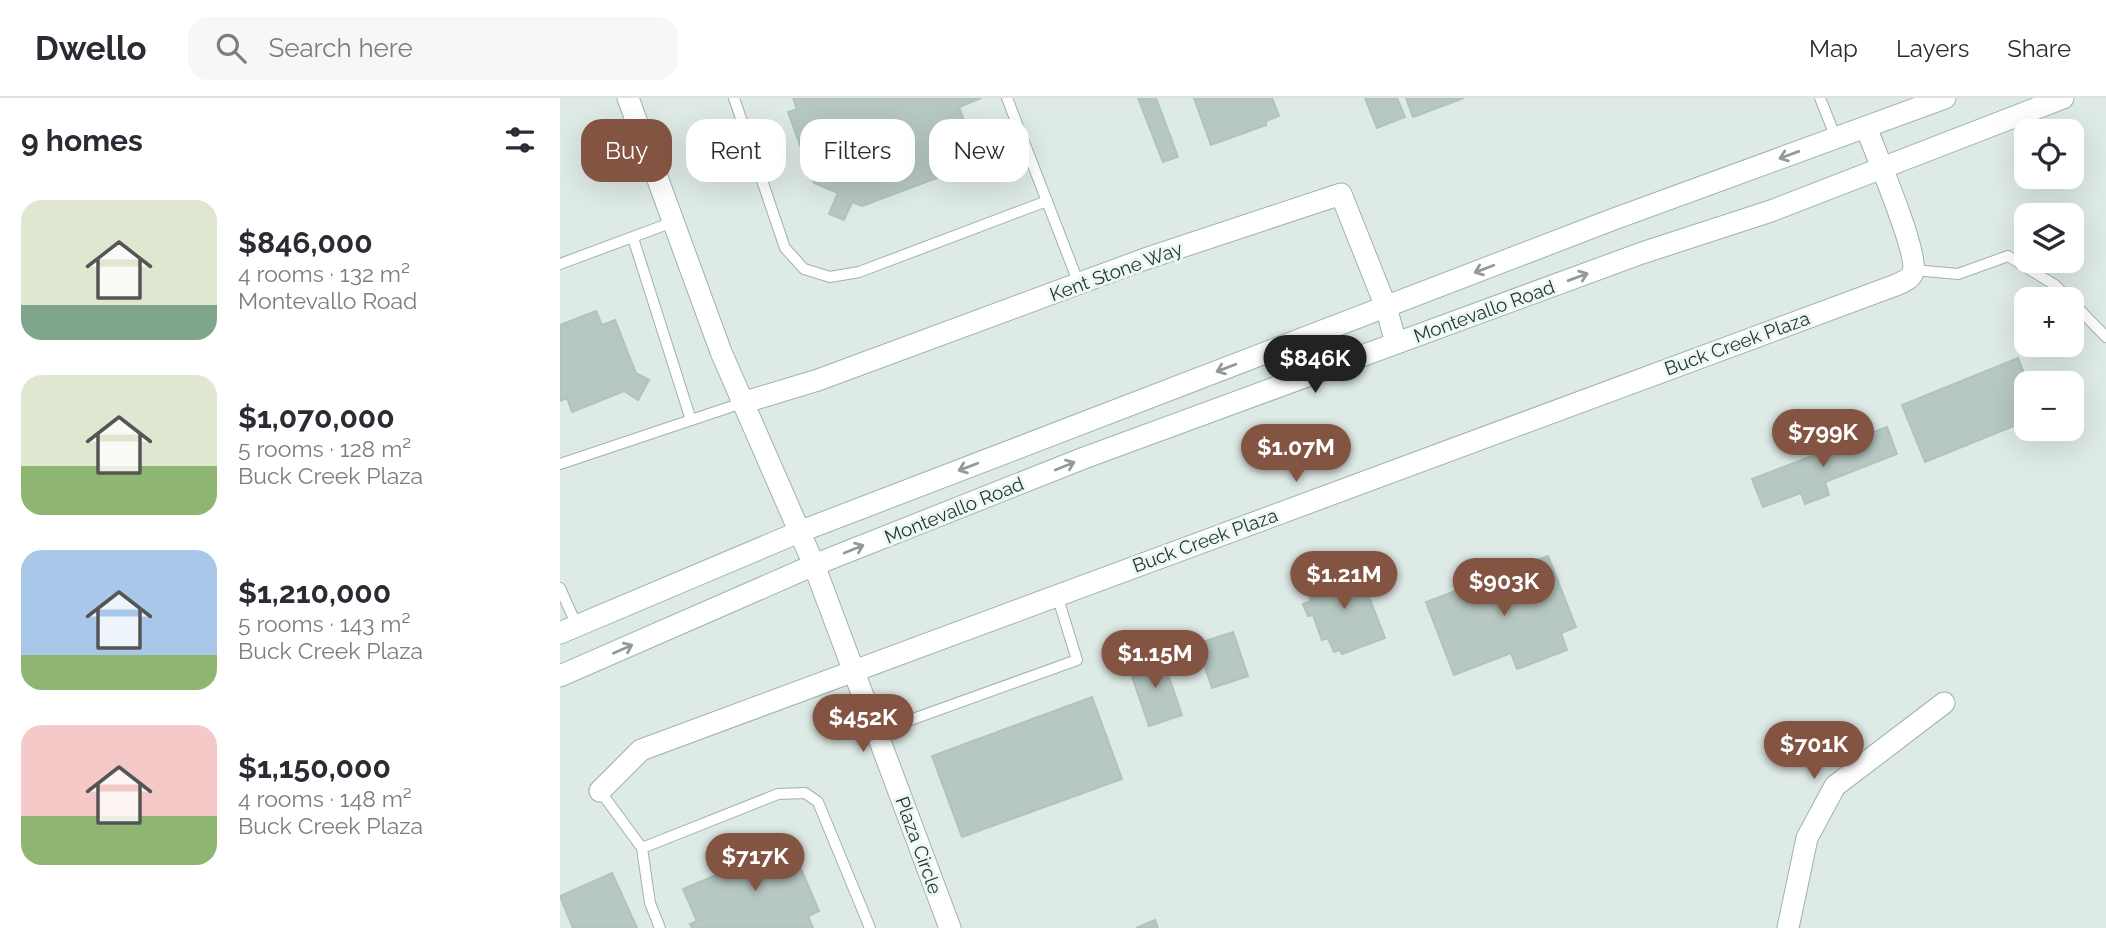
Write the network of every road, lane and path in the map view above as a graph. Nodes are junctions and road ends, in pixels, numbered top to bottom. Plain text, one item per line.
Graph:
1 (628, 98) edge
2 (734, 98) edge
3 (1007, 98) edge
4 (1820, 98) edge
5 (1945, 98) edge
6 (2063, 98) edge
7 (1866, 127) junction
8 (1836, 138) junction
9 (1881, 168) junction
10 (1047, 201) junction
11 (673, 222) junction
12 (633, 237) junction
13 (560, 264) edge
14 (1914, 270) junction
15 (1079, 284) junction
16 (2057, 287) edge
17 (1386, 307) junction
18 (2084, 313) edge
19 (2104, 332) edge
20 (1396, 343) junction
21 (742, 404) junction
22 (691, 420) junction
23 (560, 464) edge
24 (799, 532) junction
25 (814, 565) junction
26 (560, 588) edge
27 (1057, 595) junction
28 (568, 630) edge
29 (855, 673) junction
30 (560, 676) edge
31 (1944, 703) dead end
32 (877, 732) junction
33 (600, 791) joint
34 (642, 848) junction
35 (660, 928) edge
36 (870, 928) edge
37 (950, 928) edge
38 (1788, 928) edge

1 - 11 street
2 - 10 lane
3 - 10 lane
4 - 8 lane
5 - 7 street, Montevallo Road
6 - 9 street, Montevallo Road
7 - 8 street, Montevallo Road
7 - 9 street
8 -> 17 street, Montevallo Road
9 - 14 street
20 -> 9 street, Montevallo Road
10 - 15 lane
11 - 12 lane
11 - 21 street
12 - 13 lane
12 - 22 lane
14 - 16 lane
14 - 27 street, Buck Creek Plaza
15 - 17 street, Kent Stone Way
15 - 21 street, Kent Stone Way
17 - 20 street, Kent Stone Way
17 -> 24 street, Montevallo Road
18 - 19 lane
25 -> 20 street, Montevallo Road
21 - 22 lane
21 - 24 street
22 - 23 lane
24 - 25 street
24 - 28 street, Montevallo Road
25 - 29 street, Plaza Circle
30 -> 25 street, Montevallo Road
26 - 28 lane
27 - 29 street, Buck Creek Plaza
27 - 32 lane
29 - 32 street, Plaza Circle
29 - 33 street, Buck Creek Plaza
31 - 38 street
32 - 37 street, Plaza Circle
33 - 34 lane
34 - 35 lane
34 - 36 lane

